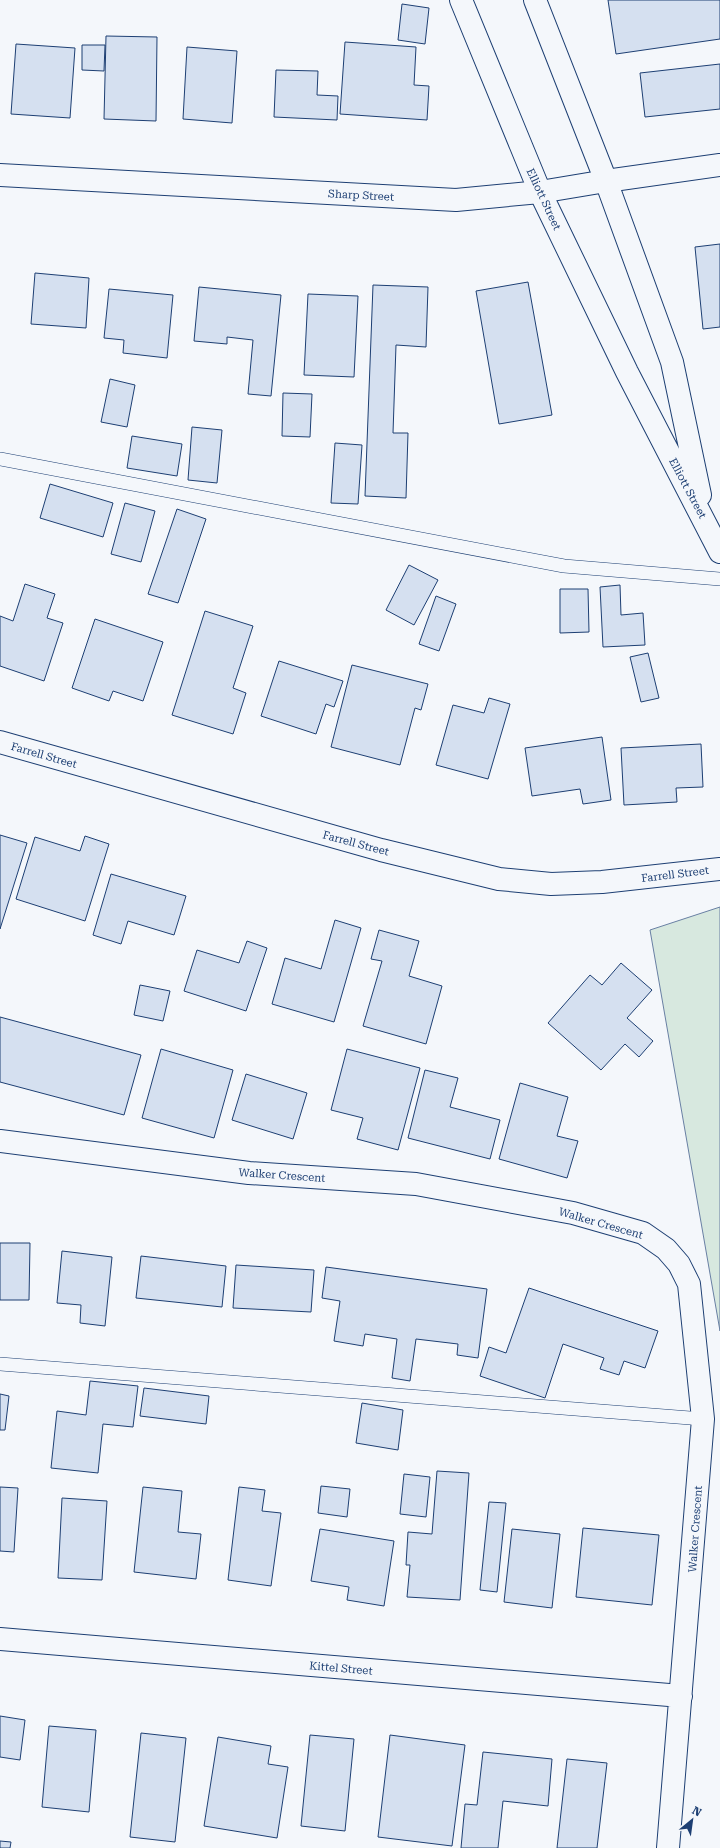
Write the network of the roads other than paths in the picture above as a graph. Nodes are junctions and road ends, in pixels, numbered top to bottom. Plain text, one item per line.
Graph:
1 (461, 0) edge
2 (535, 0) edge
3 (720, 165) edge
4 (0, 175) edge
5 (606, 180) junction
6 (540, 192) junction
7 (0, 459) edge
8 (705, 522) junction
9 (720, 552) edge
10 (720, 579) edge
11 (0, 742) edge
12 (720, 868) edge
13 (0, 1141) edge
14 (0, 1364) edge
15 (703, 1419) junction
16 (0, 1639) edge
17 (681, 1696) junction
18 (668, 1848) edge

1 - 6 street, Elliott Street
2 - 5 street, Elliott Street
3 - 5 street, Sharp Street
4 - 6 street, Sharp Street
5 - 6 street, Sharp Street
5 - 8 street, Elliott Street
6 - 8 street, Elliott Street
7 - 10 lane
8 - 9 street
11 - 12 street, Farrell Street
13 - 15 street, Walker Crescent
14 - 15 lane
15 - 17 street, Walker Crescent
16 - 17 street, Kittel Street
17 - 18 street, Walker Crescent

